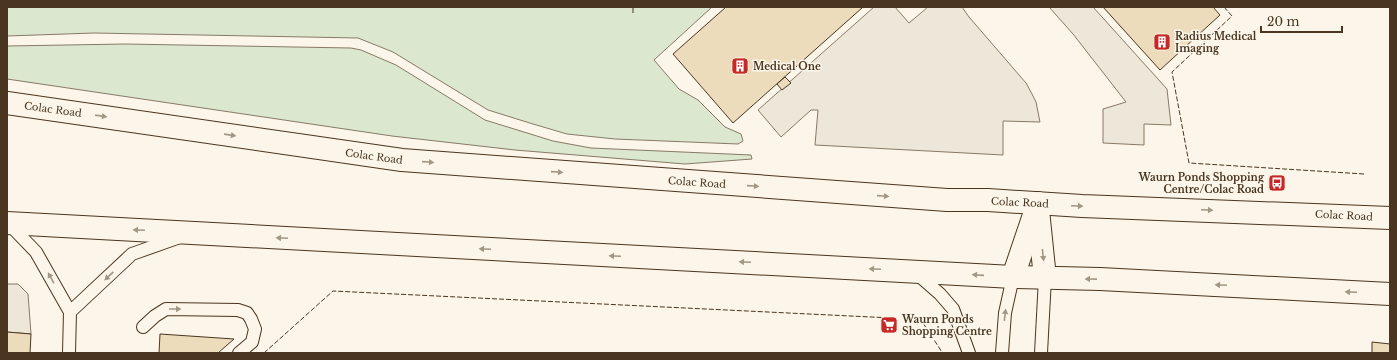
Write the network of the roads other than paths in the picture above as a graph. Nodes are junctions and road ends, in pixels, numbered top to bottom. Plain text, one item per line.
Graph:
1 (7, 103) edge
2 (1038, 203) junction
3 (1390, 218) edge
4 (8, 224) edge
5 (192, 233) junction
6 (914, 271) junction
7 (1013, 277) junction
8 (1045, 278) junction
9 (1390, 294) edge
10 (70, 312) junction
11 (142, 327) dead end
12 (69, 353) edge
13 (239, 353) edge
14 (969, 353) edge
15 (1002, 353) edge
16 (1040, 353) edge

1 -> 2 highway, Colac Road
2 -> 3 highway, Colac Road
2 - 7 highway
2 -> 8 highway
5 -> 4 highway
10 -> 4 lane
6 -> 5 highway
5 -> 10 lane
7 -> 6 highway
6 - 14 lane
7 - 8 highway
15 -> 7 lane
9 -> 8 highway
8 - 16 lane
10 - 12 lane
11 -> 13 lane

